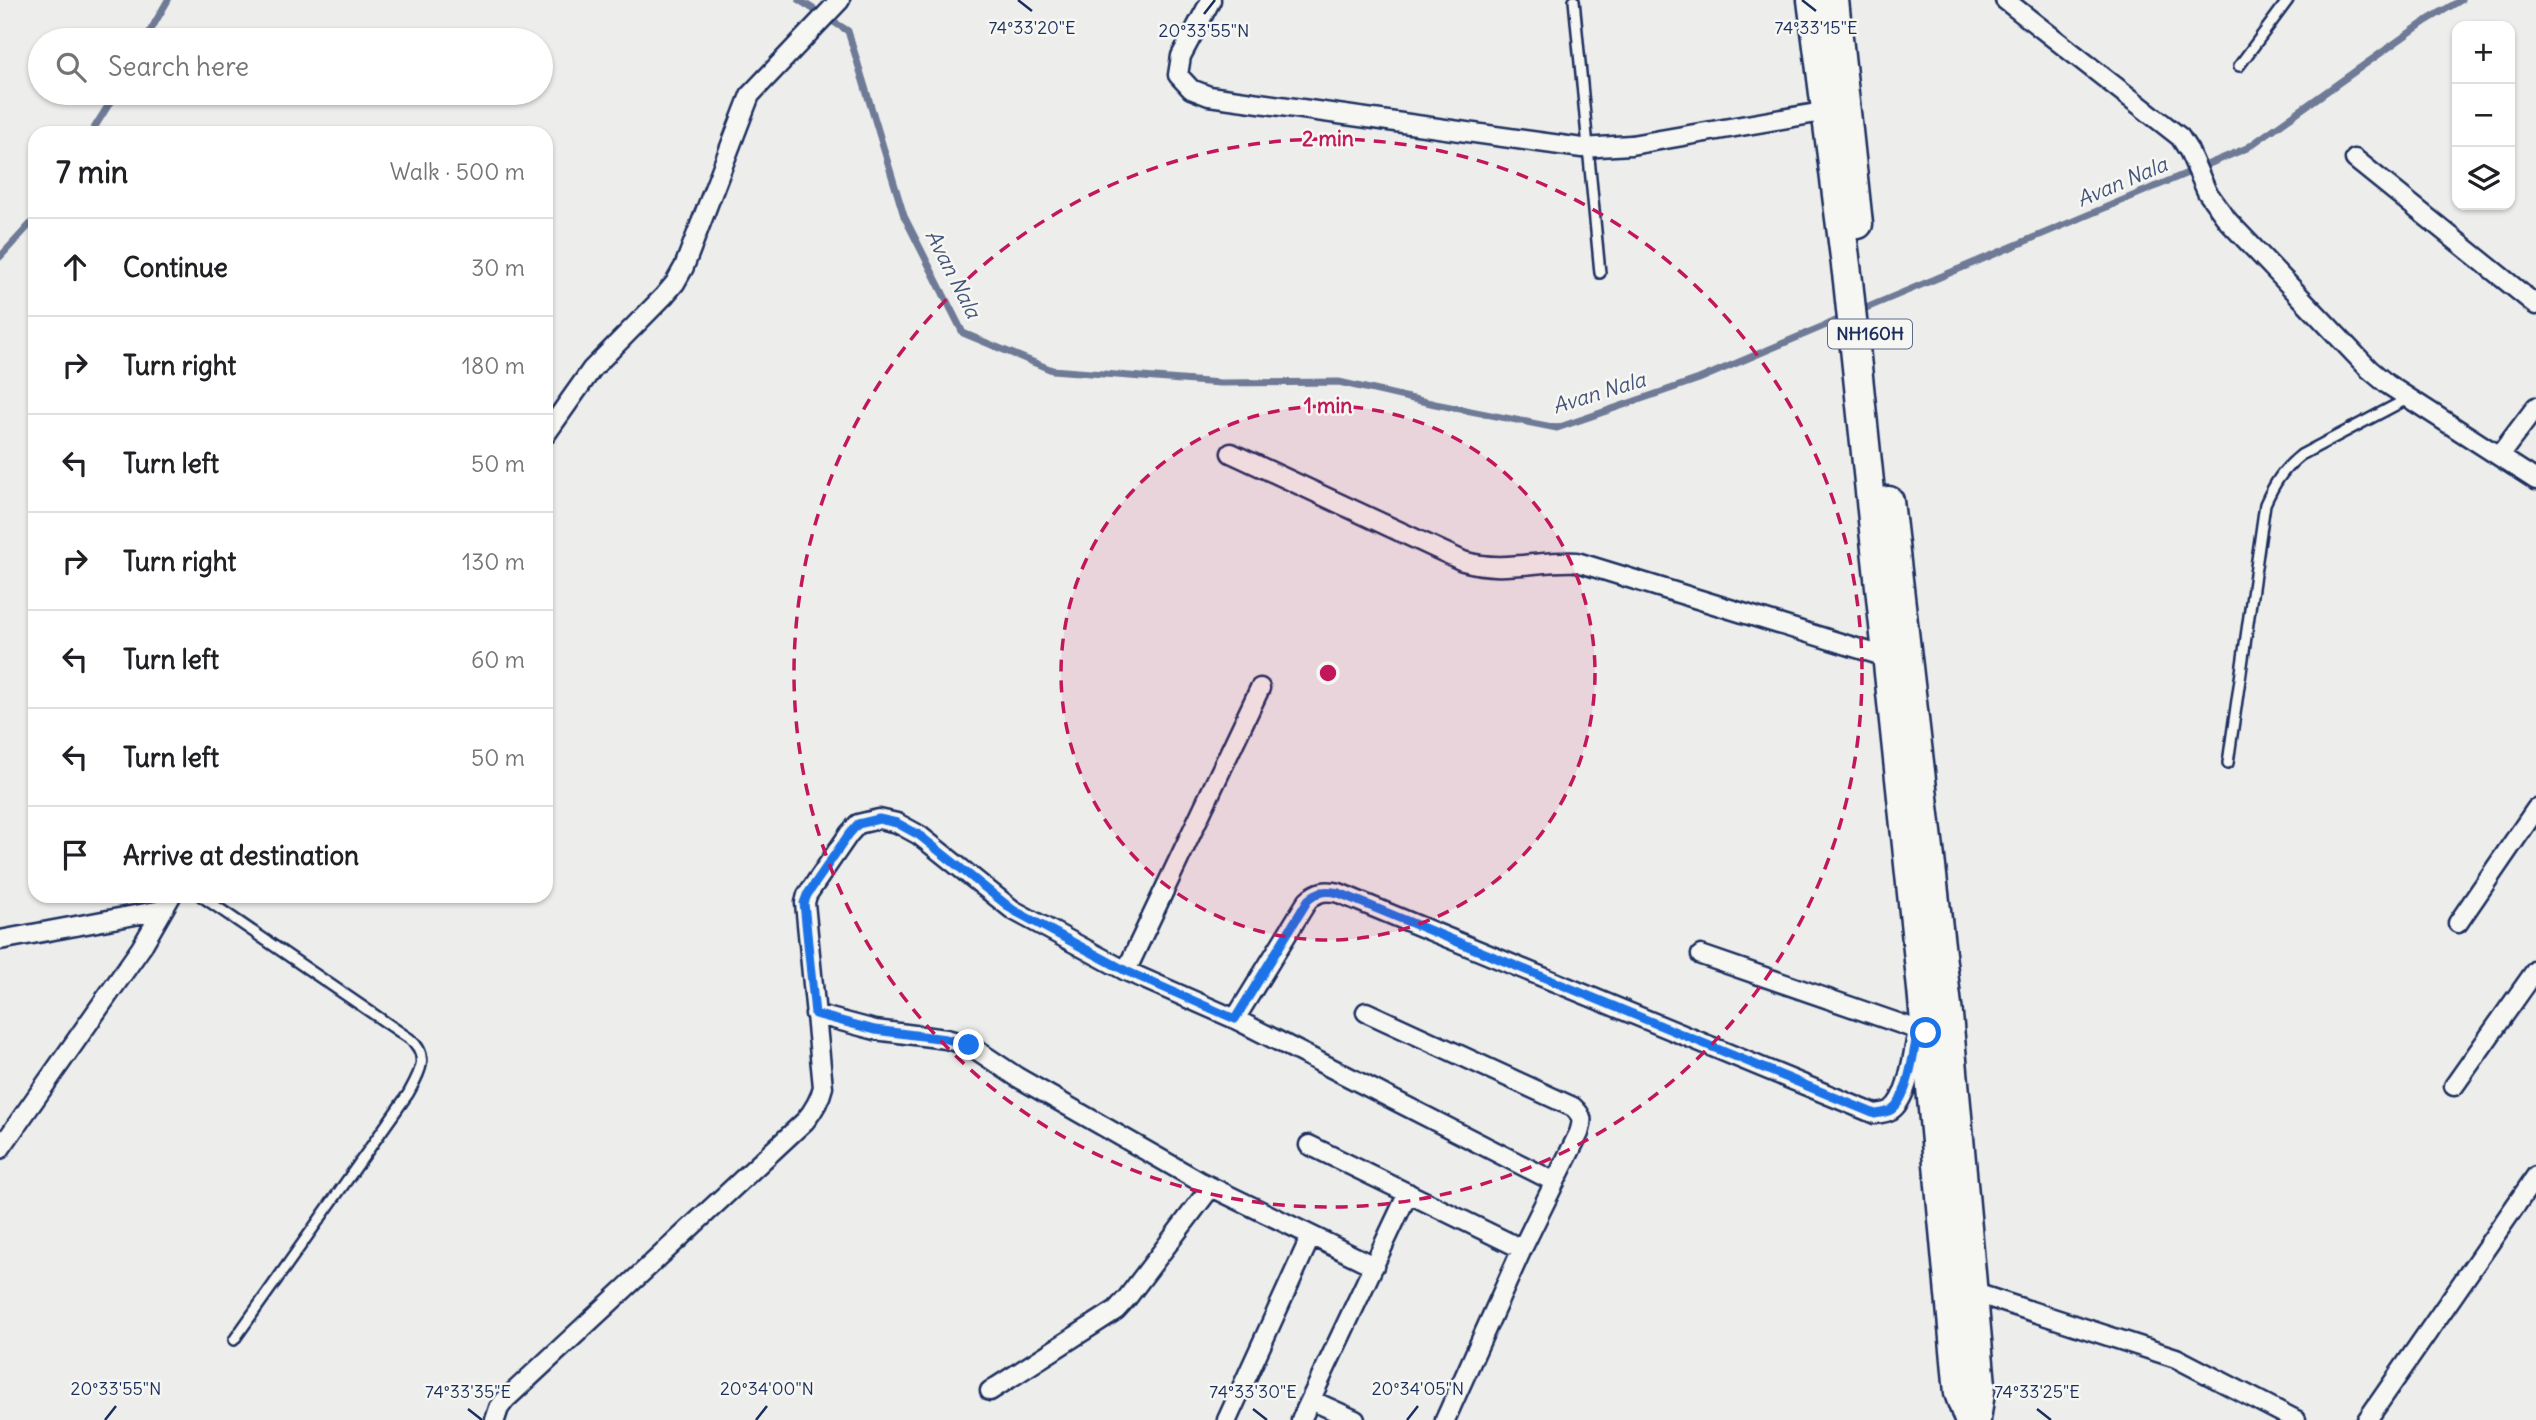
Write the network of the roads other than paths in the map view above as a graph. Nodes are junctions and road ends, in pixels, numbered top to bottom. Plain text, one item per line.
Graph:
1 (1211, 0) edge
2 (1574, 0) edge
3 (1812, 0) edge
4 (1834, 0) edge
5 (2006, 0) edge
6 (2288, 0) edge
7 (838, 2) edge
8 (2239, 66) dead end
9 (1836, 110) junction
10 (1589, 148) junction
11 (2355, 159) dead end
12 (1600, 273) dead end
13 (2536, 305) edge
14 (1867, 391) junction
15 (2409, 398) junction
16 (2536, 407) edge
17 (553, 424) edge
18 (1231, 453) dead end
19 (2499, 456) junction
20 (2536, 480) edge
21 (1886, 657) junction
22 (1260, 688) dead end
23 (2228, 763) dead end
24 (2536, 809) edge
25 (167, 903) edge
26 (211, 903) edge
27 (2458, 923) dead end
28 (0, 940) edge
29 (1701, 955) dead end
30 (2536, 970) edge
31 (1126, 971) junction
32 (1366, 1012) dead end
33 (815, 1014) junction
34 (1235, 1019) junction
35 (1931, 1034) junction
36 (2454, 1086) dead end
37 (1308, 1145) dead end
38 (0, 1149) edge
39 (2536, 1176) edge
40 (1555, 1182) junction
41 (1211, 1187) junction
42 (1408, 1194) junction
43 (1311, 1236) junction
44 (1522, 1249) junction
45 (1374, 1266) junction
46 (1961, 1288) junction
47 (234, 1340) dead end
48 (990, 1391) dead end
49 (1311, 1400) junction
50 (495, 1420) edge
51 (1227, 1420) edge
52 (1301, 1420) edge
53 (1355, 1420) edge
54 (1445, 1420) edge
55 (1969, 1420) edge
56 (1976, 1420) edge
57 (2296, 1420) edge
58 (2367, 1420) edge

1 - 10 street
2 - 10 lane
3 - 9 main road
4 - 9 main road
5 - 15 street
6 - 8 lane
7 - 17 street
9 - 10 street
9 - 14 main road, NH160H
10 - 12 lane
11 - 13 street
14 - 21 main road
14 - 35 main road
15 - 19 street
15 - 23 lane
16 - 19 street
18 - 21 street
19 - 20 street
21 - 35 main road
22 - 31 street
24 - 27 street
25 - 28 street
25 - 38 street
26 - 47 lane
29 - 35 street
30 - 36 street
31 - 33 street
31 - 34 street
32 - 40 street
33 - 41 street
33 - 50 street
34 - 35 street
34 - 40 street
35 - 46 main road
37 - 42 street
39 - 58 street
40 - 44 street
41 - 43 street
41 - 48 street
42 - 44 street
42 - 45 street
43 - 45 street
43 - 51 street
44 - 54 street
45 - 49 street
46 - 55 main road
46 - 56 main road
46 - 57 street
49 - 52 street
49 - 53 street

